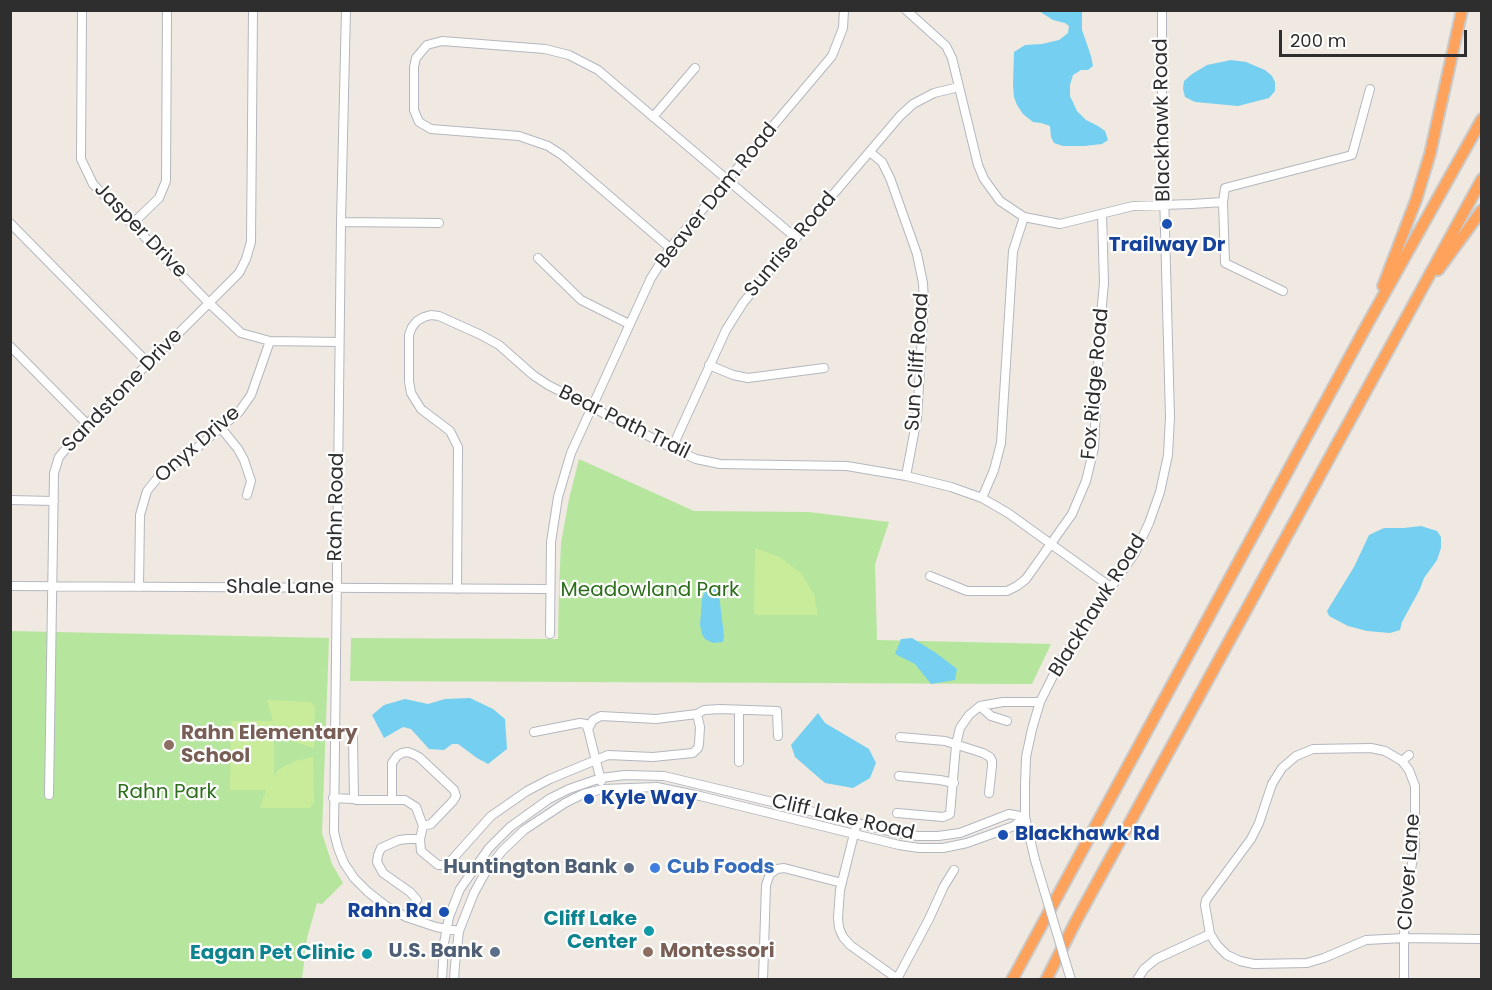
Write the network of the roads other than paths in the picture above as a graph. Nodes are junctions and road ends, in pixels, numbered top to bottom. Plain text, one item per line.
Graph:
1 (82, 10) edge
2 (167, 10) edge
3 (253, 10) edge
4 (345, 10) edge
5 (844, 10) edge
6 (906, 10) edge
7 (1162, 10) edge
8 (1462, 10) edge
9 (695, 68) dead end
10 (959, 87) junction
11 (1370, 89) dead end
12 (653, 117) junction
13 (1482, 119) edge
14 (870, 152) junction
15 (1482, 179) edge
16 (727, 180) junction
17 (1223, 201) junction
18 (1164, 205) junction
19 (1482, 210) edge
20 (1102, 214) junction
21 (1024, 217) junction
22 (340, 222) junction
23 (10, 223) edge
24 (439, 223) dead end
25 (132, 224) junction
26 (796, 238) junction
27 (670, 248) junction
28 (538, 258) dead end
29 (1283, 291) dead end
30 (209, 303) junction
31 (1411, 307) junction
32 (1368, 323) junction
33 (629, 324) junction
34 (270, 341) junction
35 (339, 342) junction
36 (10, 346) edge
37 (148, 363) junction
38 (710, 365) junction
39 (824, 368) dead end
40 (591, 407) junction
41 (87, 424) junction
42 (221, 428) junction
43 (672, 448) junction
44 (906, 476) junction
45 (247, 495) dead end
46 (982, 498) junction
47 (10, 500) edge
48 (54, 501) junction
49 (1052, 544) junction
50 (930, 576) dead end
51 (10, 586) edge
52 (52, 587) junction
53 (139, 587) junction
54 (1112, 588) junction
55 (336, 589) junction
56 (457, 589) junction
57 (550, 590) junction
58 (550, 634) dead end
59 (1040, 702) junction
60 (980, 706) junction
61 (740, 710) junction
62 (697, 714) junction
63 (1007, 721) dead end
64 (588, 729) junction
65 (534, 732) dead end
66 (778, 736) dead end
67 (900, 737) dead end
68 (353, 738) dead end
69 (956, 745) junction
70 (1409, 755) dead end
71 (597, 760) junction
72 (1402, 761) junction
73 (739, 762) dead end
74 (899, 776) dead end
75 (601, 778) junction
76 (954, 783) junction
77 (603, 789) junction
78 (990, 793) dead end
79 (49, 795) dead end
80 (333, 798) junction
81 (354, 799) junction
82 (392, 800) junction
83 (897, 813) dead end
84 (1026, 817) junction
85 (856, 822) junction
86 (423, 826) junction
87 (854, 834) junction
88 (420, 840) junction
89 (954, 870) dead end
90 (842, 883) junction
91 (417, 900) dead end
92 (447, 929) junction
93 (459, 931) junction
94 (1210, 934) junction
95 (1404, 938) junction
96 (1482, 939) edge
97 (898, 979) edge
98 (442, 980) edge
99 (454, 980) edge
100 (763, 980) edge
101 (1012, 980) edge
102 (1047, 980) edge
103 (1071, 980) edge
104 (1137, 980) edge
105 (1404, 980) edge

1 - 25 street, Jasper Drive
2 - 25 street
3 - 30 street, Sandstone Drive
4 - 22 street, Rahn Road
5 - 16 street, Beaver Dam Road
6 - 10 street
7 - 18 street, Blackhawk Road
8 - 32 highway
9 - 12 street
10 - 14 street, Sunrise Road
10 - 21 street
11 - 17 street
12 - 16 street
12 - 27 street
13 - 32 highway
14 - 26 street, Sunrise Road
14 - 44 street, Sun Cliff Road
15 - 31 highway
16 - 26 street
16 - 27 street, Beaver Dam Road
17 - 18 street
17 - 29 street
18 - 20 street
18 - 54 street, Blackhawk Road
19 - 31 highway
20 - 21 street
20 - 49 street, Fox Ridge Road
21 - 46 street
22 - 24 street
22 - 35 street, Rahn Road
23 - 37 street
25 - 30 street, Jasper Drive
26 - 38 street, Sunrise Road
27 - 33 street, Beaver Dam Road
28 - 33 street
30 - 34 street, Jasper Drive
30 - 37 street, Sandstone Drive
31 - 102 highway
32 - 101 highway
33 - 40 street, Beaver Dam Road
34 - 35 street, Jasper Drive
34 - 42 street, Onyx Drive
35 - 55 street, Rahn Road
36 - 41 street
37 - 41 street, Sandstone Drive
38 - 39 street
38 - 43 street, Sunrise Road
40 - 43 street, Bear Path Trail
40 - 56 street, Bear Path Trail
40 - 57 street, Beaver Dam Road
41 - 48 street, Sandstone Drive
42 - 45 street
42 - 53 street, Onyx Drive
43 - 44 street, Bear Path Trail
44 - 46 street, Bear Path Trail
46 - 49 street, Bear Path Trail
47 - 48 street
48 - 52 street, Sandstone Drive
49 - 50 street, Fox Ridge Road
49 - 54 street, Bear Path Trail
51 - 52 street, Shale Lane
52 - 53 street, Shale Lane
52 - 79 street, Sandstone Drive
53 - 55 street, Shale Lane
54 - 59 street, Blackhawk Road
55 - 56 street, Shale Lane
55 - 80 street, Rahn Road
56 - 57 street, Shale Lane
57 - 58 street, Beaver Dam Road
59 - 60 street
59 - 84 street, Blackhawk Road
60 - 63 street
60 - 69 street
61 - 62 street
61 - 66 street
61 - 73 street
62 - 64 street
62 - 71 street
64 - 65 street
64 - 71 street
67 - 69 street
68 - 81 street
69 - 76 street
69 - 78 street
70 - 72 street
71 - 75 street
71 - 88 street
72 - 94 street
72 - 95 street, Clover Lane
74 - 76 street
75 - 77 street
75 - 85 street, Cliff Lake Road
75 - 92 street, Cliff Lake Road
76 - 83 street
77 - 87 street, Cliff Lake Road
77 - 93 street, Cliff Lake Road
80 - 81 street
80 - 92 street, Rahn Road
81 - 82 street
82 - 86 street
82 - 86 street
84 - 85 street, Cliff Lake Road
84 - 87 street, Cliff Lake Road
84 - 103 street, Blackhawk Road, bridge
85 - 87 street
86 - 88 street
87 - 90 street
88 - 91 street
89 - 97 street
90 - 97 street
90 - 100 street
92 - 93 street, Rahn Road
92 - 98 street, Cliff Lake Road
93 - 99 street, Cliff Lake Road
94 - 95 street
94 - 104 street
95 - 96 street
95 - 105 street, Clover Lane

